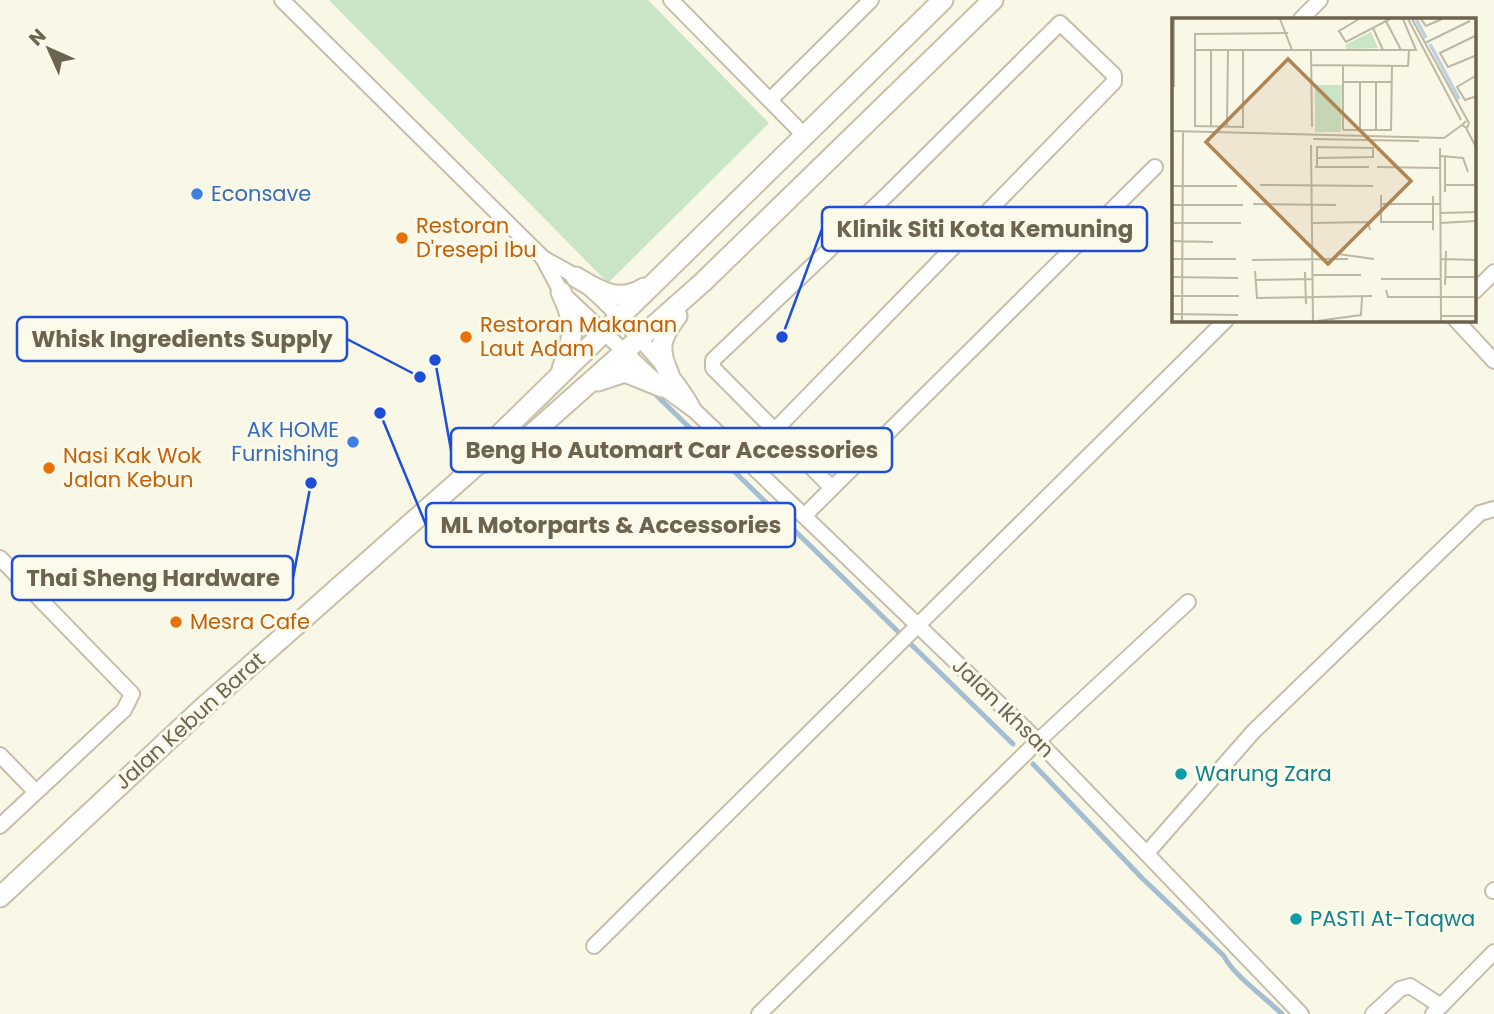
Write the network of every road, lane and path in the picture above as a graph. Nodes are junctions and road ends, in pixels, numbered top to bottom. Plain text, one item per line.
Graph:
1 (282, 0) edge
2 (671, 0) edge
3 (872, 0) edge
4 (943, 0) edge
5 (993, 0) edge
6 (1320, 0) edge
7 (1302, 18) edge
8 (770, 100) junction
9 (803, 134) junction
10 (1155, 167) dead end
11 (542, 258) junction
12 (1494, 272) edge
13 (576, 277) junction
14 (657, 280) junction
15 (703, 282) junction
16 (1476, 290) edge
17 (561, 292) junction
18 (617, 318) junction
19 (1224, 322) edge
20 (1458, 322) edge
21 (602, 333) junction
22 (639, 340) junction
23 (623, 353) junction
24 (1494, 361) edge
25 (561, 374) junction
26 (665, 381) junction
27 (570, 401) junction
28 (775, 429) junction
29 (478, 464) junction
30 (832, 488) junction
31 (1494, 509) edge
32 (804, 516) junction
33 (0, 558) edge
34 (1188, 602) dead end
35 (915, 630) junction
36 (1038, 741) junction
37 (0, 755) edge
38 (36, 792) junction
39 (0, 826) edge
40 (1147, 853) junction
41 (0, 897) edge
42 (594, 946) dead end
43 (1494, 952) edge
44 (1437, 1010) edge
45 (759, 1014) edge
46 (1301, 1014) edge
47 (1373, 1014) edge

1 - 11 street
2 - 8 street
3 - 8 street
4 - 9 main road, Jalan Kebun Barat
5 - 15 main road
6 - 7 street
8 - 9 street
9 - 14 main road, Jalan Kebun Barat
10 - 30 street
11 - 13 street, Jalan Ikhsan
11 - 17 street, Jalan Ikhsan
12 - 16 street
13 - 14 main road
13 - 18 street, Jalan Ikhsan
14 - 18 main road, Jalan Kebun Barat
15 - 22 main road, Jalan Kebun Barat
15 - 26 main road
17 - 21 street, Jalan Ikhsan
17 - 25 main road
18 - 21 main road, Jalan Kebun Barat
18 - 22 street, Jalan Ikhsan
19 - 35 street
20 - 24 street
21 - 23 street, Jalan Ikhsan
21 - 25 main road, Jalan Kebun Barat
22 - 23 main road, Jalan Kebun Barat
22 - 26 street, Jalan Ikhsan
23 - 26 street, Jalan Ikhsan
23 - 27 main road, Jalan Kebun Barat
25 - 29 main road, Jalan Kebun Barat
26 - 27 main road
26 - 32 street, Jalan Ikhsan
27 - 29 main road, Jalan Kebun Barat
28 - 28 street
28 - 30 street
29 - 41 main road, Jalan Kebun Barat
30 - 32 street
31 - 40 street
32 - 35 street, Jalan Ikhsan
33 - 38 street
34 - 36 street
35 - 36 street, Jalan Ikhsan
35 - 42 street
36 - 40 street, Jalan Ikhsan
36 - 45 street
37 - 38 street
38 - 39 street
40 - 46 street, Jalan Ikhsan
43 - 44 street
44 - 47 street

